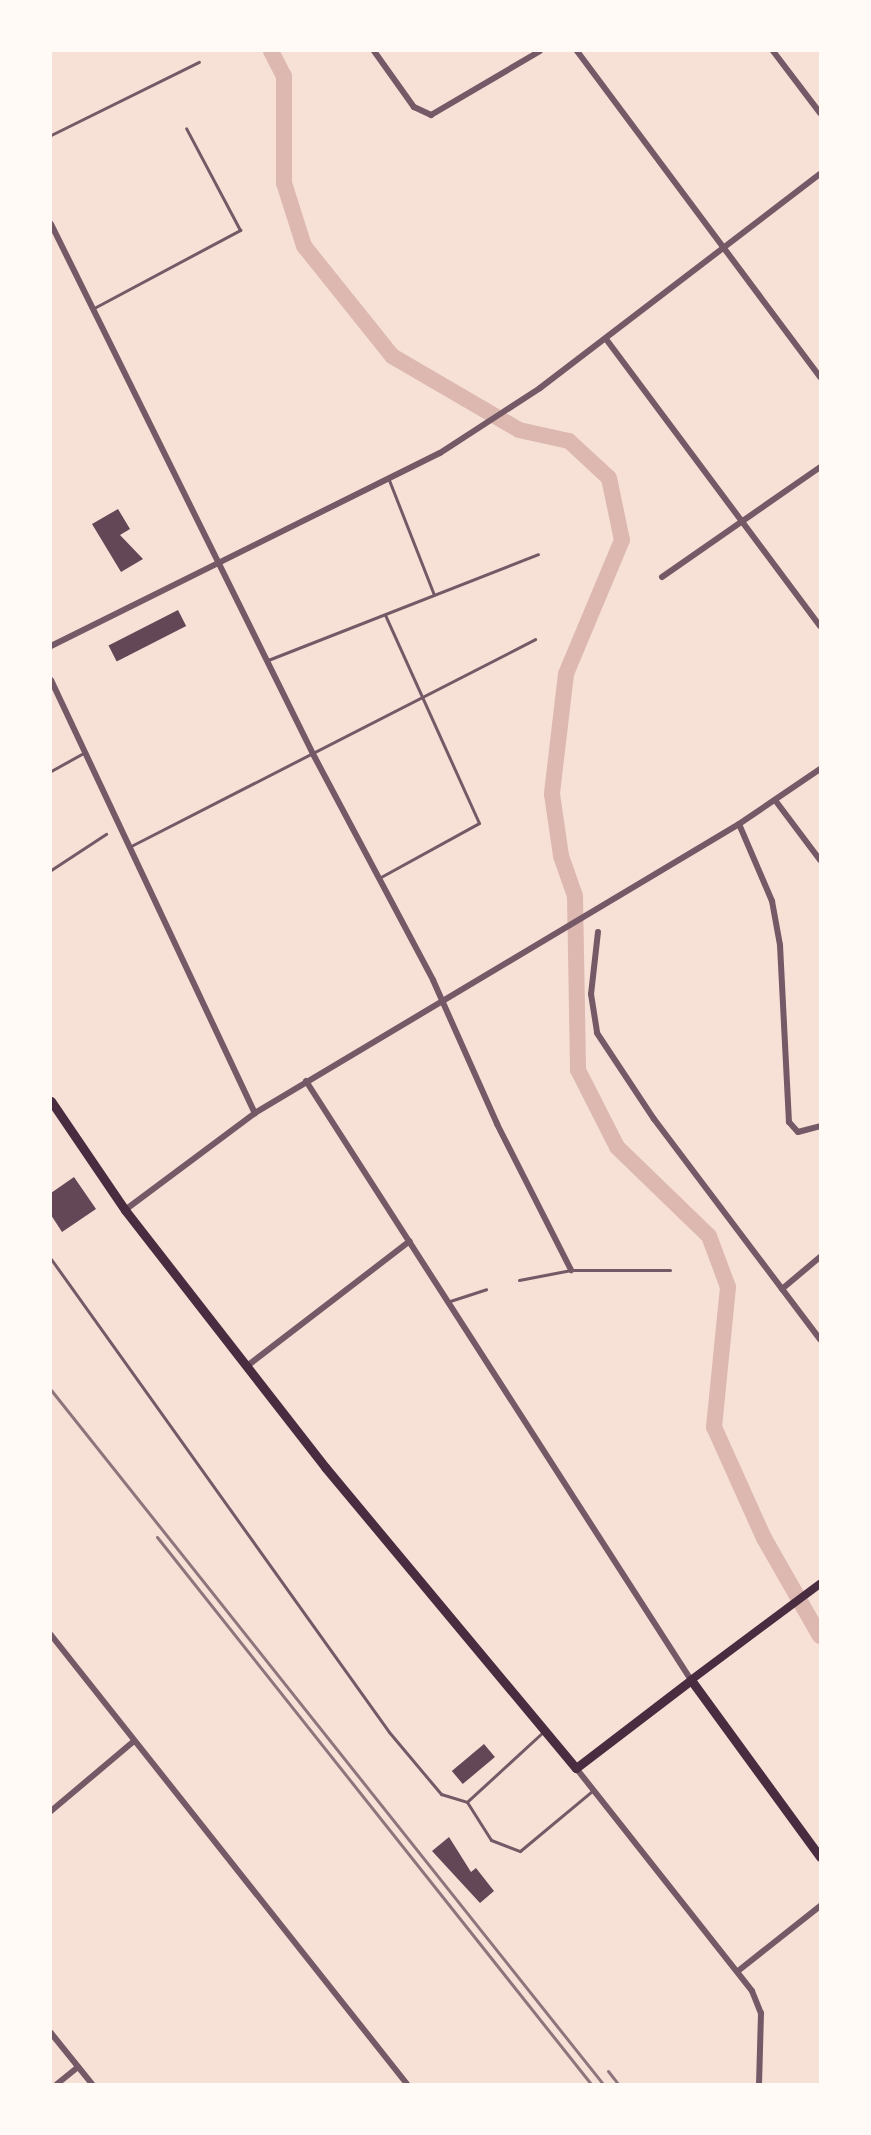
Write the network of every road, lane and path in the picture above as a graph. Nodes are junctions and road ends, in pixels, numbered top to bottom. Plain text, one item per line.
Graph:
1 (374, 51) edge
2 (540, 51) edge
3 (577, 51) edge
4 (773, 51) edge
5 (199, 62) dead end
6 (820, 113) edge
7 (186, 128) dead end
8 (51, 135) edge
9 (820, 174) edge
10 (51, 224) edge
11 (721, 247) junction
12 (94, 308) junction
13 (606, 339) junction
14 (820, 377) edge
15 (820, 467) edge
16 (389, 480) junction
17 (741, 523) junction
18 (538, 554) dead end
19 (222, 562) junction
20 (662, 577) dead end
21 (434, 595) junction
22 (385, 615) junction
23 (820, 626) edge
24 (535, 639) dead end
25 (51, 646) edge
26 (267, 661) junction
27 (51, 680) edge
28 (420, 695) junction
29 (86, 751) junction
30 (313, 754) junction
31 (820, 769) edge
32 (51, 771) edge
33 (774, 800) junction
34 (739, 824) junction
35 (106, 834) dead end
36 (131, 846) junction
37 (820, 860) edge
38 (51, 870) edge
39 (379, 878) junction
40 (598, 932) dead end
41 (443, 1002) junction
42 (306, 1081) junction
43 (51, 1101) edge
44 (255, 1113) junction
45 (820, 1126) edge
46 (125, 1210) junction
47 (410, 1241) junction
48 (820, 1257) edge
49 (51, 1259) edge
50 (571, 1270) junction
51 (670, 1270) dead end
52 (519, 1280) dead end
53 (486, 1288) dead end
54 (782, 1289) junction
55 (450, 1301) junction
56 (820, 1339) edge
57 (247, 1366) junction
58 (820, 1584) edge
59 (51, 1635) edge
60 (691, 1680) junction
61 (544, 1730) junction
62 (133, 1742) junction
63 (576, 1768) junction
64 (594, 1789) junction
65 (467, 1802) junction
66 (51, 1811) edge
67 (820, 1857) edge
68 (820, 1906) edge
69 (738, 1971) junction
70 (51, 2032) edge
71 (78, 2067) junction
72 (57, 2084) edge
73 (92, 2084) edge
74 (407, 2084) edge
75 (759, 2084) edge

1 - 2 street
3 - 11 street
4 - 6 street
5 - 8 lane
7 - 12 lane
9 - 11 street
10 - 12 street
11 - 13 street
11 - 14 street
12 - 19 street
13 - 16 street
13 - 17 street
15 - 17 street
16 - 19 street
16 - 21 lane
17 - 20 street
17 - 23 street
18 - 21 lane
19 - 25 street
19 - 26 street
21 - 22 lane
22 - 26 lane
22 - 28 lane
24 - 28 lane
26 - 30 street
27 - 29 street
28 - 30 lane
28 - 39 lane
29 - 32 lane
29 - 36 street
30 - 36 lane
30 - 39 street
31 - 33 street
33 - 34 street
33 - 37 street
34 - 41 street
34 - 45 street
35 - 38 lane
36 - 44 street
39 - 41 street
40 - 54 street
41 - 42 street
41 - 50 street
42 - 44 street
42 - 47 street
43 - 46 main road
44 - 46 street
46 - 57 main road
47 - 55 street
47 - 57 street
48 - 54 street
49 - 65 lane
50 - 51 lane
50 - 52 lane
53 - 55 lane
54 - 56 street
55 - 60 street
57 - 61 main road
58 - 60 main road
59 - 62 street
60 - 63 main road
60 - 67 main road
61 - 63 main road
61 - 65 lane
62 - 66 street
62 - 74 street
63 - 64 street
64 - 65 lane
64 - 69 street
68 - 69 street
69 - 75 street
70 - 71 street
71 - 72 street
71 - 73 street

